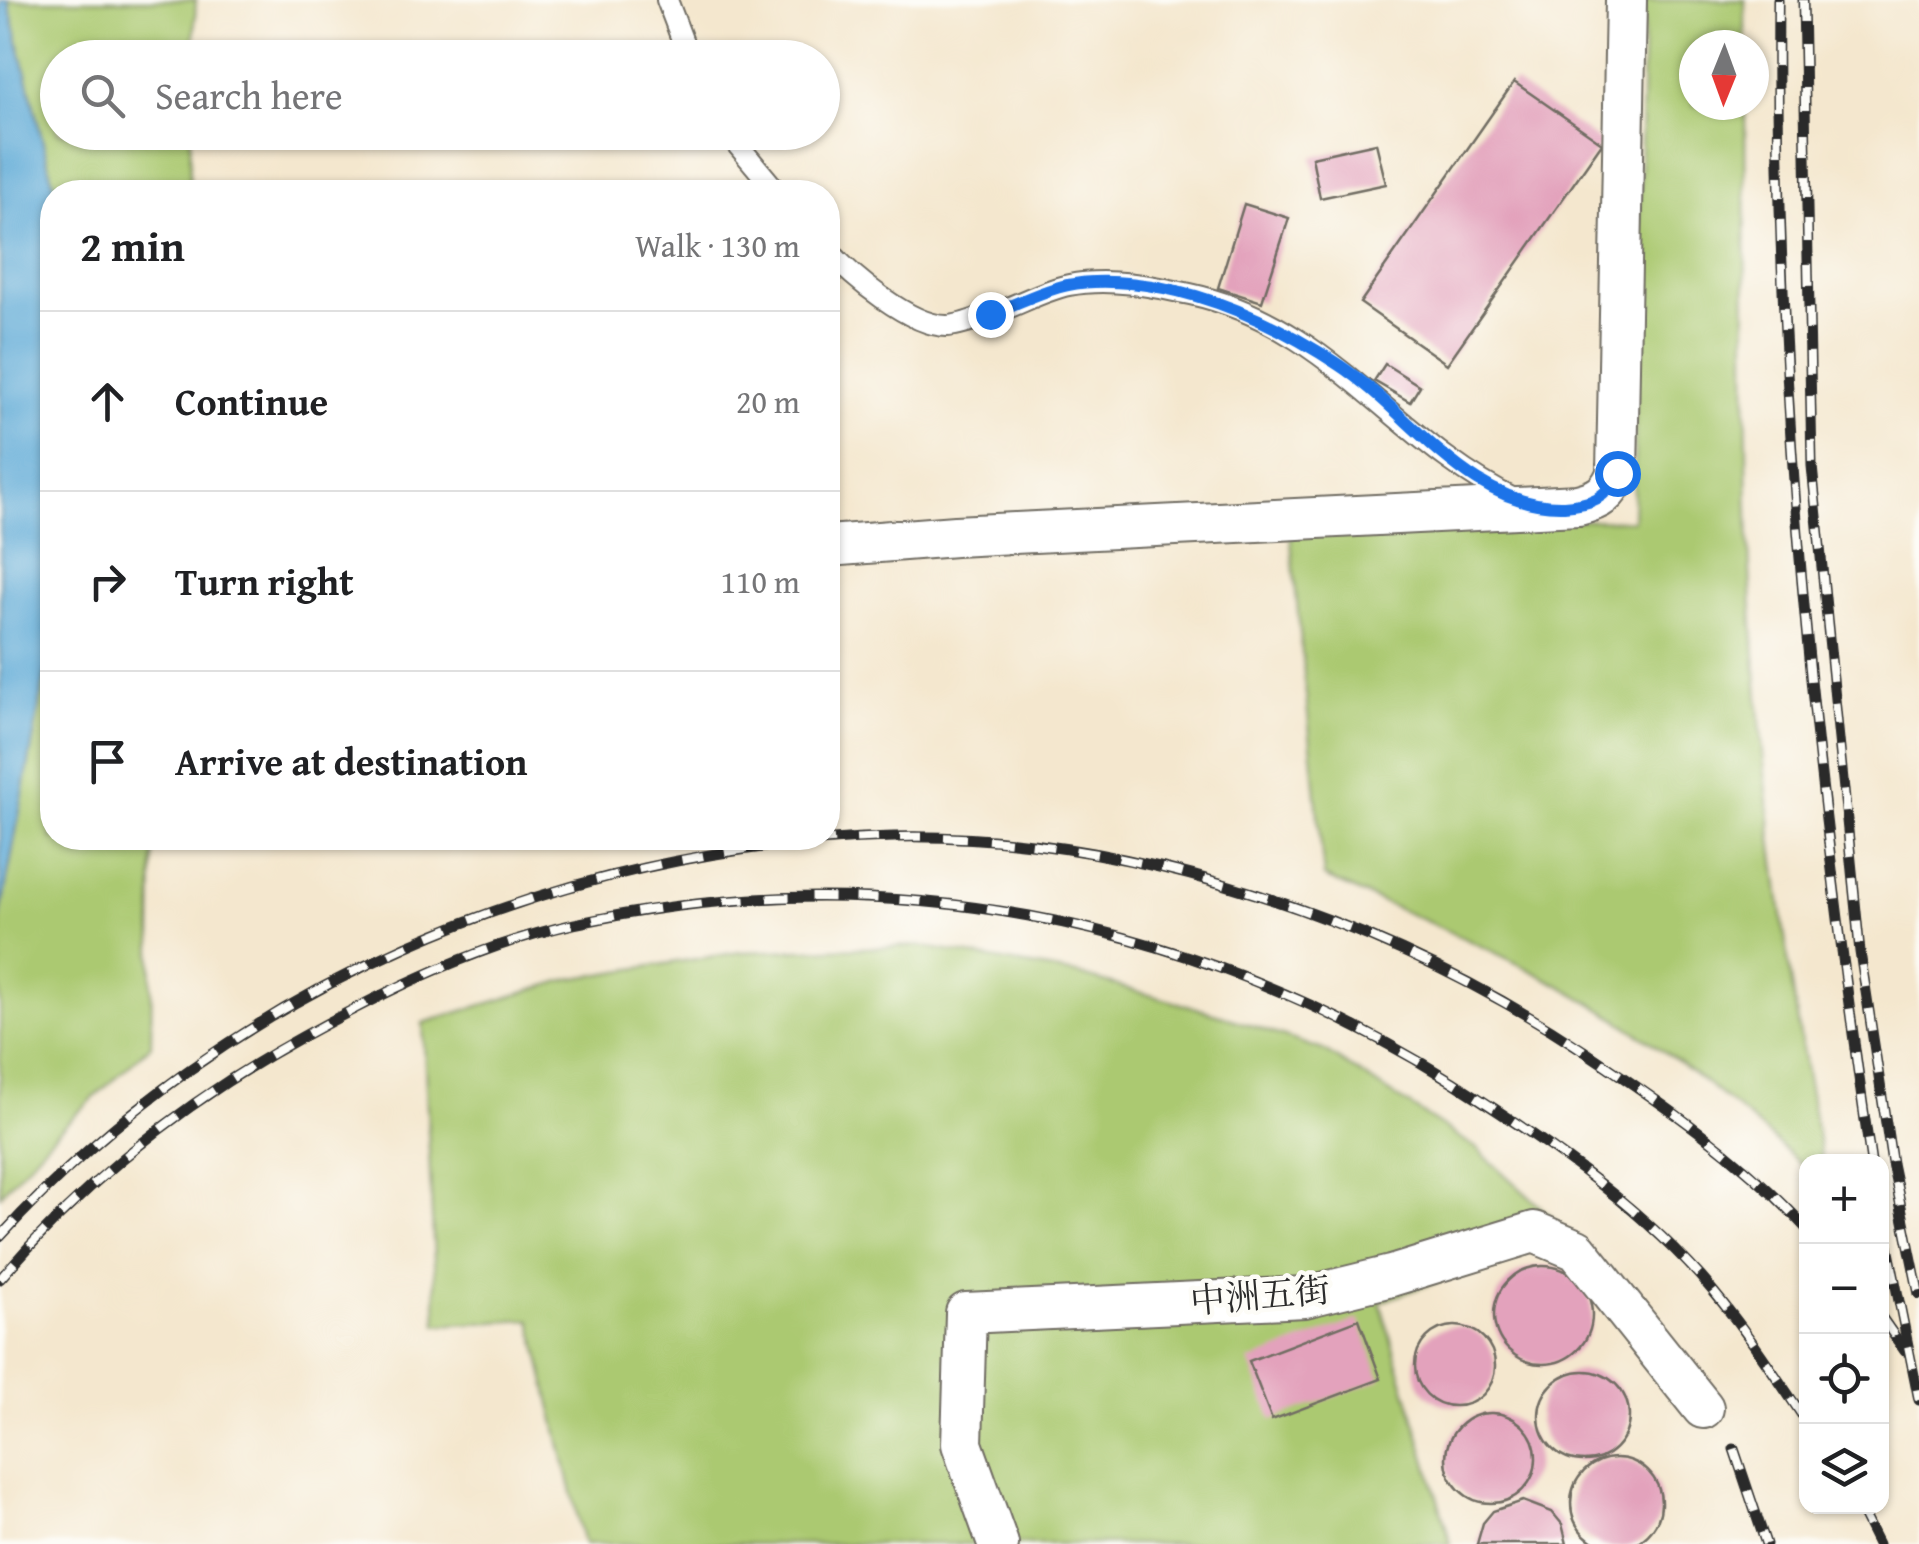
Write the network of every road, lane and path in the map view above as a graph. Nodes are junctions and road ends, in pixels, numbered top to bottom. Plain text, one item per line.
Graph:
1 (667, 0) edge
2 (1626, 0) edge
3 (682, 40) edge
4 (742, 150) edge
5 (767, 180) edge
6 (840, 263) edge
7 (1532, 507) junction
8 (840, 545) edge
9 (1703, 1408) dead end
10 (998, 1544) edge

1 - 3 lane
2 - 7 street
4 - 5 lane
6 - 7 lane
7 - 8 street
9 - 10 street, 中洲五街

